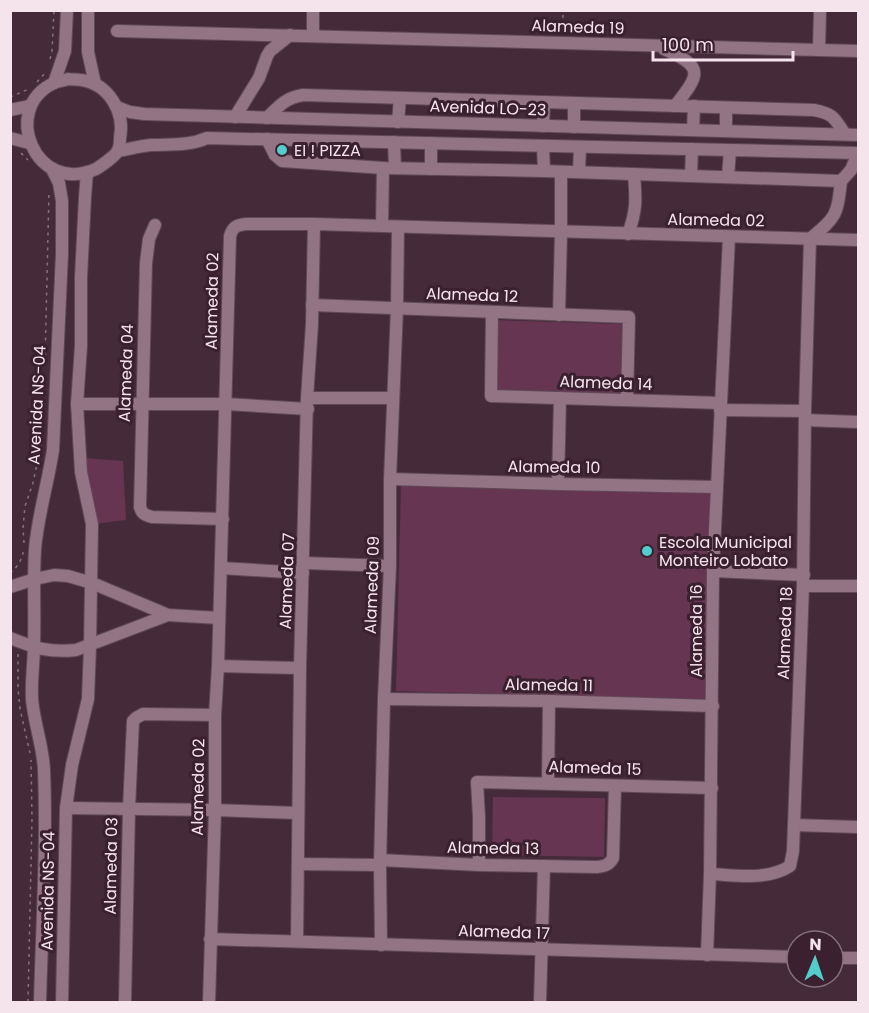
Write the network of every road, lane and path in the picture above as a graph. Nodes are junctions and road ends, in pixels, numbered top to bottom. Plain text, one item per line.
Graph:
1 (54, 10) edge
2 (67, 10) edge
3 (88, 10) edge
4 (313, 10) edge
5 (563, 10) edge
6 (820, 10) edge
7 (117, 31) dead end
8 (290, 35) junction
9 (313, 36) junction
10 (562, 43) junction
11 (658, 45) junction
12 (819, 50) junction
13 (858, 51) edge
14 (50, 61) dead end
15 (47, 70) dead end
16 (35, 83) dead end
17 (54, 83) junction
18 (95, 84) junction
19 (31, 87) dead end
20 (10, 97) edge
21 (400, 98) junction
22 (544, 102) junction
23 (574, 103) junction
24 (30, 106) junction
25 (117, 106) junction
26 (675, 106) junction
27 (694, 106) junction
28 (726, 108) junction
29 (10, 110) edge
30 (235, 117) junction
31 (267, 118) junction
32 (398, 122) junction
33 (543, 126) junction
34 (574, 127) junction
35 (693, 130) junction
36 (726, 131) junction
37 (844, 134) junction
38 (858, 135) edge
39 (10, 138) edge
40 (267, 139) junction
41 (394, 142) junction
42 (431, 143) junction
43 (543, 146) junction
44 (24, 147) junction
45 (580, 147) junction
46 (692, 149) junction
47 (730, 150) junction
48 (118, 151) junction
49 (858, 153) edge
50 (34, 166) dead end
51 (389, 168) junction
52 (52, 169) junction
53 (430, 169) junction
54 (544, 171) junction
55 (87, 172) junction
56 (561, 172) junction
57 (579, 172) junction
58 (634, 174) junction
59 (691, 176) junction
60 (728, 177) junction
61 (841, 181) junction
62 (48, 189) dead end
63 (314, 224) junction
64 (155, 225) dead end
65 (382, 226) junction
66 (398, 227) junction
67 (561, 232) junction
68 (628, 234) junction
69 (729, 237) junction
70 (810, 238) junction
71 (858, 240) edge
72 (313, 302) junction
73 (397, 308) junction
74 (492, 312) junction
75 (559, 315) junction
76 (45, 372) dead end
77 (393, 398) junction
78 (560, 398) junction
79 (627, 400) junction
80 (307, 403) junction
81 (77, 404) junction
82 (142, 404) junction
83 (226, 404) junction
84 (720, 406) junction
85 (805, 416) junction
86 (858, 422) edge
87 (43, 435) dead end
88 (390, 479) junction
89 (558, 484) junction
90 (717, 487) junction
91 (223, 519) junction
92 (390, 566) junction
93 (221, 568) junction
94 (304, 568) junction
95 (713, 571) junction
96 (10, 573) edge
97 (35, 579) junction
98 (803, 580) junction
99 (92, 583) junction
100 (858, 586) edge
101 (10, 587) edge
102 (168, 615) junction
103 (219, 618) junction
104 (10, 638) edge
105 (90, 646) junction
106 (34, 648) junction
107 (18, 654) dead end
108 (218, 666) junction
109 (300, 668) junction
110 (384, 699) junction
111 (549, 701) junction
112 (712, 706) junction
113 (215, 715) junction
114 (548, 783) junction
115 (615, 786) junction
116 (712, 788) junction
117 (66, 808) junction
118 (129, 809) junction
119 (215, 810) junction
120 (298, 813) junction
121 (794, 825) junction
122 (858, 827) edge
123 (380, 863) junction
124 (298, 864) junction
125 (479, 865) junction
126 (544, 866) junction
127 (710, 874) junction
128 (210, 939) junction
129 (297, 942) junction
130 (381, 945) junction
131 (542, 950) junction
132 (707, 955) junction
133 (785, 957) edge
134 (28, 1002) edge
135 (40, 1002) edge
136 (62, 1002) edge
137 (125, 1002) edge
138 (209, 1002) edge
139 (540, 1002) edge

1 - 14 path
2 - 17 street
3 - 18 street
4 - 9 street
5 - 10 path
6 - 12 street
7 - 8 street, Alameda 19
8 - 9 street, Alameda 19
8 - 30 street
9 - 10 street, Alameda 19
10 - 11 street, Alameda 19
11 - 12 street, Alameda 19
11 - 26 street
12 - 13 street, Alameda 19
15 - 16 path
17 - 18 street
17 - 24 street
18 - 25 street
19 - 20 path
21 - 22 street
21 - 31 street
21 - 32 street
22 - 23 street
22 - 33 street
23 - 26 street
23 - 34 street
24 - 29 street
24 - 44 street
25 - 30 street, Avenida LO-23
25 - 48 street
26 - 27 street
27 - 28 street
27 - 35 street
28 - 36 street
28 - 37 street
30 - 31 street, Avenida LO-23
31 - 32 street, Avenida LO-23
32 - 33 street, Avenida LO-23
33 - 34 street, Avenida LO-23
34 - 35 street, Avenida LO-23
35 - 36 street, Avenida LO-23
36 - 37 street, Avenida LO-23
37 - 38 street, Avenida LO-23
39 - 44 street
40 - 41 street
40 - 48 street
40 - 51 street
41 - 42 street
41 - 51 street
42 - 43 street
42 - 53 street
43 - 45 street
43 - 54 street
44 - 50 path
44 - 52 street
45 - 46 street
45 - 57 street
46 - 47 street
46 - 59 street
47 - 49 street
47 - 60 street
48 - 55 street
49 - 61 street
51 - 53 street
51 - 65 street
52 - 55 street
52 - 97 street, Avenida NS-04
53 - 54 street
54 - 56 street
55 - 81 street, Avenida NS-04
56 - 57 street
56 - 67 street
57 - 58 street
58 - 59 street
58 - 68 street
59 - 60 street
60 - 61 street
61 - 70 street
62 - 76 path
63 - 65 street, Alameda 02
63 - 72 street, Alameda 07
63 - 83 street, Alameda 02
64 - 82 street, Alameda 04
65 - 66 street, Alameda 02
66 - 67 street, Alameda 02
66 - 73 street, Alameda 09
67 - 68 street, Alameda 02
67 - 75 street
68 - 69 street, Alameda 02
69 - 70 street, Alameda 02
69 - 84 street, Alameda 16
70 - 71 street, Alameda 02
70 - 85 street, Alameda 18
72 - 73 street, Alameda 12
72 - 80 street, Alameda 07
73 - 74 street, Alameda 12
73 - 77 street, Alameda 09
74 - 75 street, Alameda 12
74 - 78 street, Alameda 14
75 - 79 street, Alameda 12
77 - 80 street
77 - 88 street, Alameda 09
78 - 79 street, Alameda 14
78 - 89 street
79 - 84 street, Alameda 14
80 - 83 street
80 - 94 street, Alameda 07
81 - 82 street
81 - 99 street, Avenida NS-04
82 - 83 street
82 - 91 street, Alameda 04
83 - 91 street, Alameda 02
84 - 85 street, Alameda 14
84 - 90 street, Alameda 16
85 - 86 street, Alameda 14
85 - 98 street, Alameda 18
87 - 96 path
88 - 89 street, Alameda 10
88 - 92 street, Alameda 09
89 - 90 street, Alameda 10
90 - 95 street, Alameda 16
91 - 93 street, Alameda 02
92 - 94 street
92 - 110 street, Alameda 09
93 - 94 street
93 - 103 street, Alameda 02
94 - 109 street, Alameda 07
95 - 98 street
95 - 112 street, Alameda 16
97 - 99 street
97 - 101 street
97 - 106 street, Avenida NS-04
98 - 100 street
98 - 121 street, Alameda 18
99 - 102 street
99 - 105 street, Avenida NS-04
102 - 103 street
102 - 105 street
103 - 108 street, Alameda 02
104 - 106 street
105 - 106 street
105 - 117 street, Avenida NS-04
106 - 135 street, Avenida NS-04
107 - 134 path
108 - 109 street
108 - 113 street, Alameda 02
109 - 120 street, Alameda 07
110 - 111 street, Alameda 11
110 - 123 street, Alameda 09
111 - 112 street, Alameda 11
111 - 114 street
112 - 116 street, Alameda 16
113 - 118 street, Alameda 03
113 - 119 street, Alameda 02
114 - 115 street, Alameda 15
114 - 125 street, Alameda 15
115 - 116 street, Alameda 15
115 - 126 street, Alameda 13
116 - 127 street, Alameda 16
117 - 118 street
117 - 136 street, Avenida NS-04
118 - 119 street
118 - 137 street, Alameda 03
119 - 120 street
119 - 128 street, Alameda 02
120 - 124 street, Alameda 07
121 - 122 street
121 - 127 street, Alameda 18
123 - 124 street, Alameda 13
123 - 125 street, Alameda 13
123 - 130 street, Alameda 09
124 - 129 street, Alameda 07
125 - 126 street, Alameda 13
126 - 131 street
127 - 132 street, Alameda 16
128 - 129 street, Alameda 17
128 - 138 street, Alameda 02
129 - 130 street, Alameda 17
130 - 131 street, Alameda 17
131 - 132 street, Alameda 17
131 - 139 street
132 - 133 street, Alameda 17

